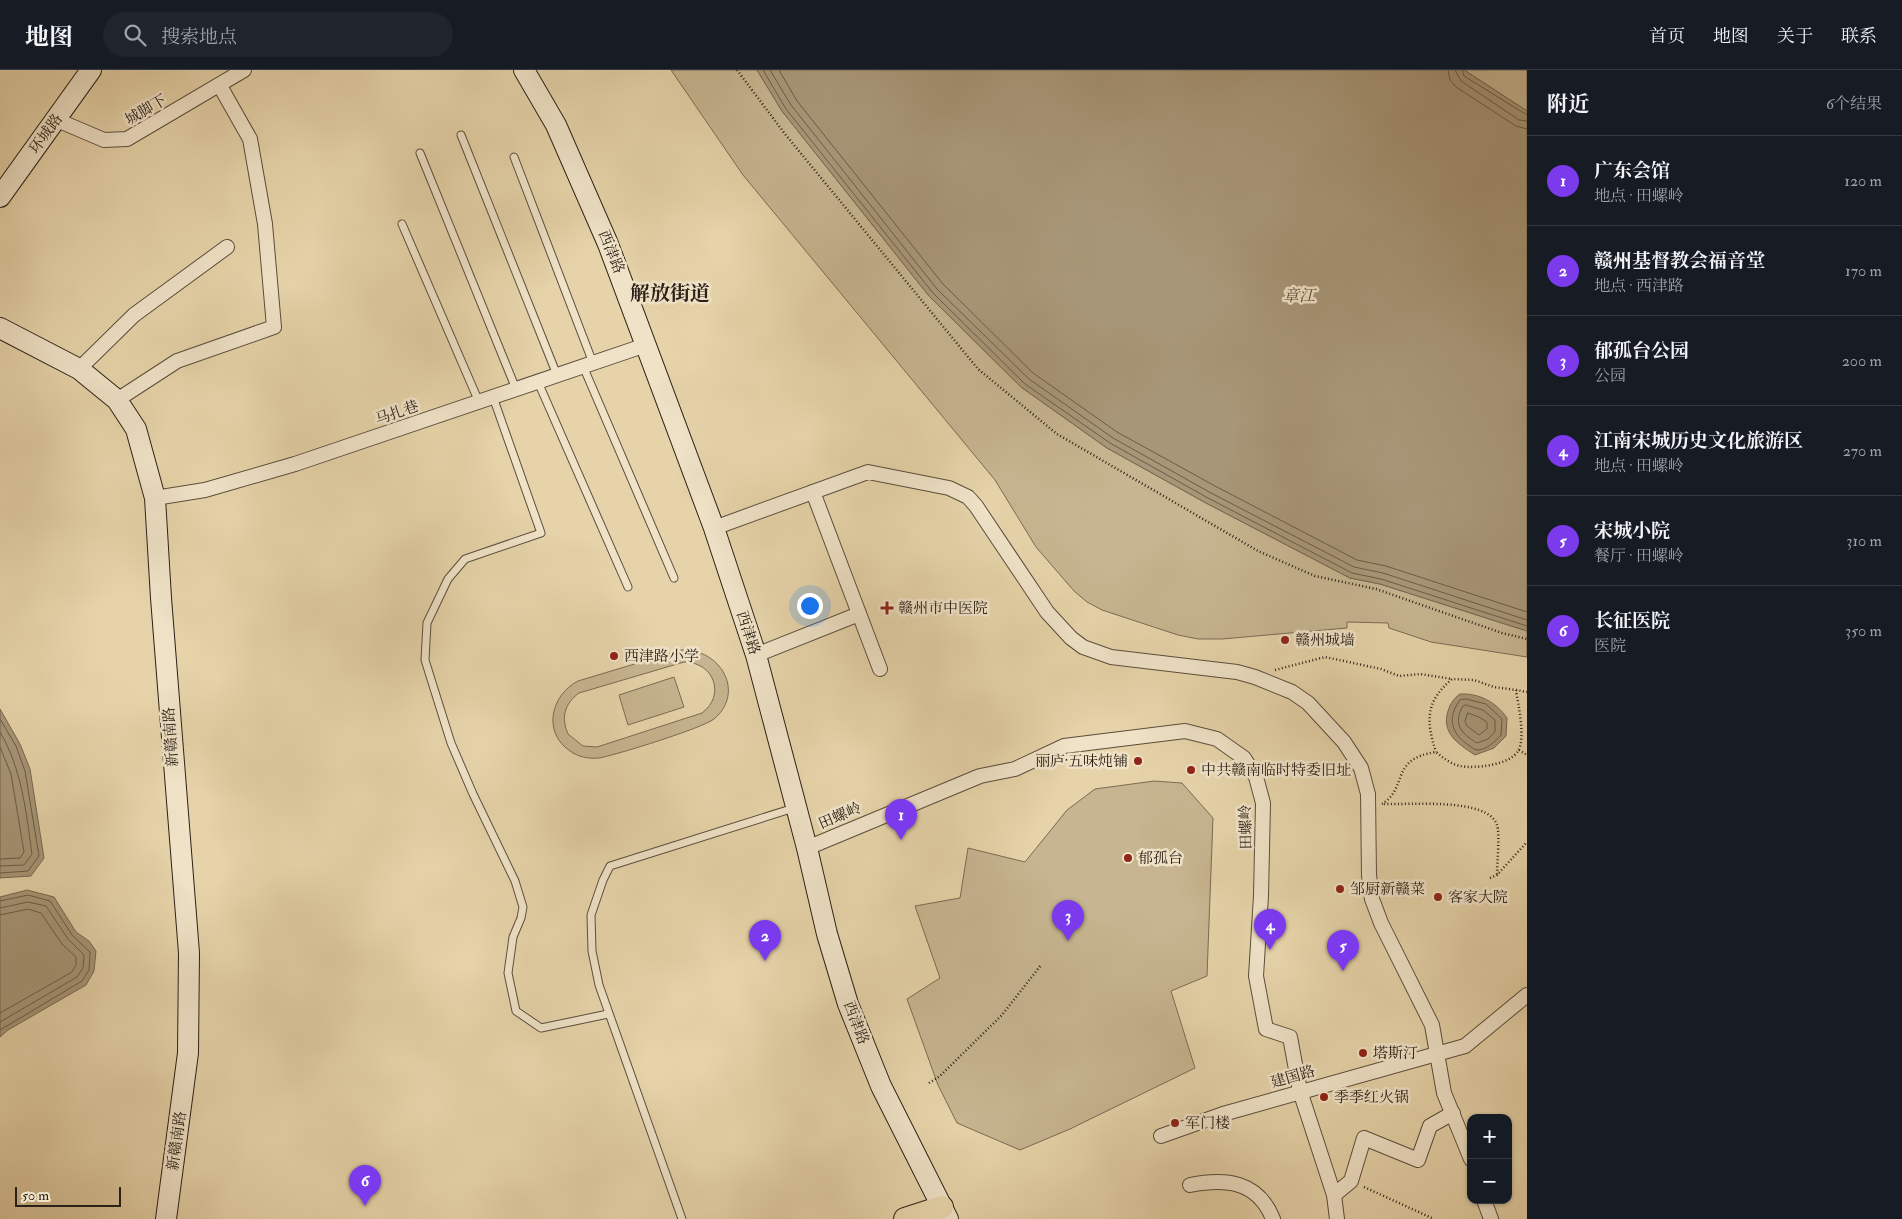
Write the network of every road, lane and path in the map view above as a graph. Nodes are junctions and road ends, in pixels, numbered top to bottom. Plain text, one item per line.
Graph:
1 (92, 70) edge
2 (244, 70) edge
3 (524, 70) edge
4 (737, 70) edge
5 (220, 86) junction
6 (57, 120) junction
7 (461, 135) dead end
8 (420, 153) dead end
9 (514, 157) dead end
10 (0, 197) edge
11 (402, 224) dead end
12 (227, 247) dead end
13 (0, 328) edge
14 (646, 345) junction
15 (588, 365) junction
16 (79, 369) junction
17 (557, 375) junction
18 (538, 382) junction
19 (516, 389) junction
20 (493, 397) junction
21 (117, 400) junction
22 (479, 402) junction
23 (813, 492) junction
24 (155, 498) junction
25 (714, 528) junction
26 (674, 578) dead end
27 (628, 587) dead end
28 (859, 614) junction
29 (1527, 639) edge
30 (756, 655) junction
31 (880, 669) dead end
32 (1255, 677) junction
33 (1452, 679) junction
34 (1516, 690) junction
35 (1527, 692) edge
36 (1519, 750) junction
37 (1436, 752) junction
38 (1527, 755) edge
39 (1368, 804) junction
40 (1384, 804) junction
41 (796, 807) junction
42 (1527, 842) edge
43 (807, 848) junction
44 (1497, 875) junction
45 (1490, 878) dead end
46 (1041, 965) dead end
47 (1527, 995) edge
48 (608, 1014) junction
49 (1436, 1054) junction
50 (929, 1083) dead end
51 (1300, 1092) junction
52 (1453, 1113) junction
53 (1161, 1136) dead end
54 (1467, 1149) edge
55 (1351, 1181) junction
56 (1190, 1185) dead end
57 (1334, 1195) junction
58 (1485, 1204) edge
59 (945, 1213) edge
60 (166, 1219) edge
61 (682, 1219) edge
62 (905, 1219) edge
63 (918, 1219) edge
64 (1273, 1219) edge
65 (1337, 1219) edge
66 (1434, 1219) edge
67 (1490, 1219) edge

1 - 6 main road, 环城路
2 - 5 street, 城脚下
3 - 14 main road, 西津路
4 - 29 path
5 - 6 street, 城脚下
5 - 21 street
6 - 10 main road, 环城路
7 - 17 lane
8 - 19 lane
9 - 15 lane
11 - 22 lane
12 - 16 street
13 - 16 main road, 新赣南路
14 - 15 street, 马扎巷
14 - 25 main road, 西津路
15 - 17 street, 马扎巷
15 - 26 lane
16 - 21 main road, 新赣南路
17 - 18 street, 马扎巷
18 - 19 street, 马扎巷
18 - 27 lane
19 - 20 street, 马扎巷
20 - 22 street, 马扎巷
20 - 48 lane
21 - 24 main road, 新赣南路
22 - 24 street, 马扎巷
23 - 25 street
23 - 28 street
23 - 32 street
24 - 60 main road, 新赣南路
25 - 30 main road, 西津路
28 - 30 street
28 - 31 street
30 - 41 main road, 西津路
32 - 33 path
32 - 39 street
33 - 34 path
33 - 37 path
34 - 35 path
34 - 36 path
36 - 37 path
36 - 38 path
37 - 40 path
39 - 40 path
39 - 49 street
40 - 44 path
41 - 43 main road, 西津路
41 - 48 lane
42 - 44 path
43 - 51 street, 田螺岭
43 - 59 main road, 西津路
44 - 45 path
46 - 50 path
47 - 49 street, 建国路
48 - 61 lane
49 - 51 street, 建国路
49 - 52 street
51 - 53 street, 建国路
51 - 57 street, 田螺岭
52 - 54 street
52 - 55 street
55 - 57 street
55 - 66 path
56 - 64 street
57 - 65 street, 田螺岭
58 - 67 street
59 - 62 main road
59 - 63 main road

